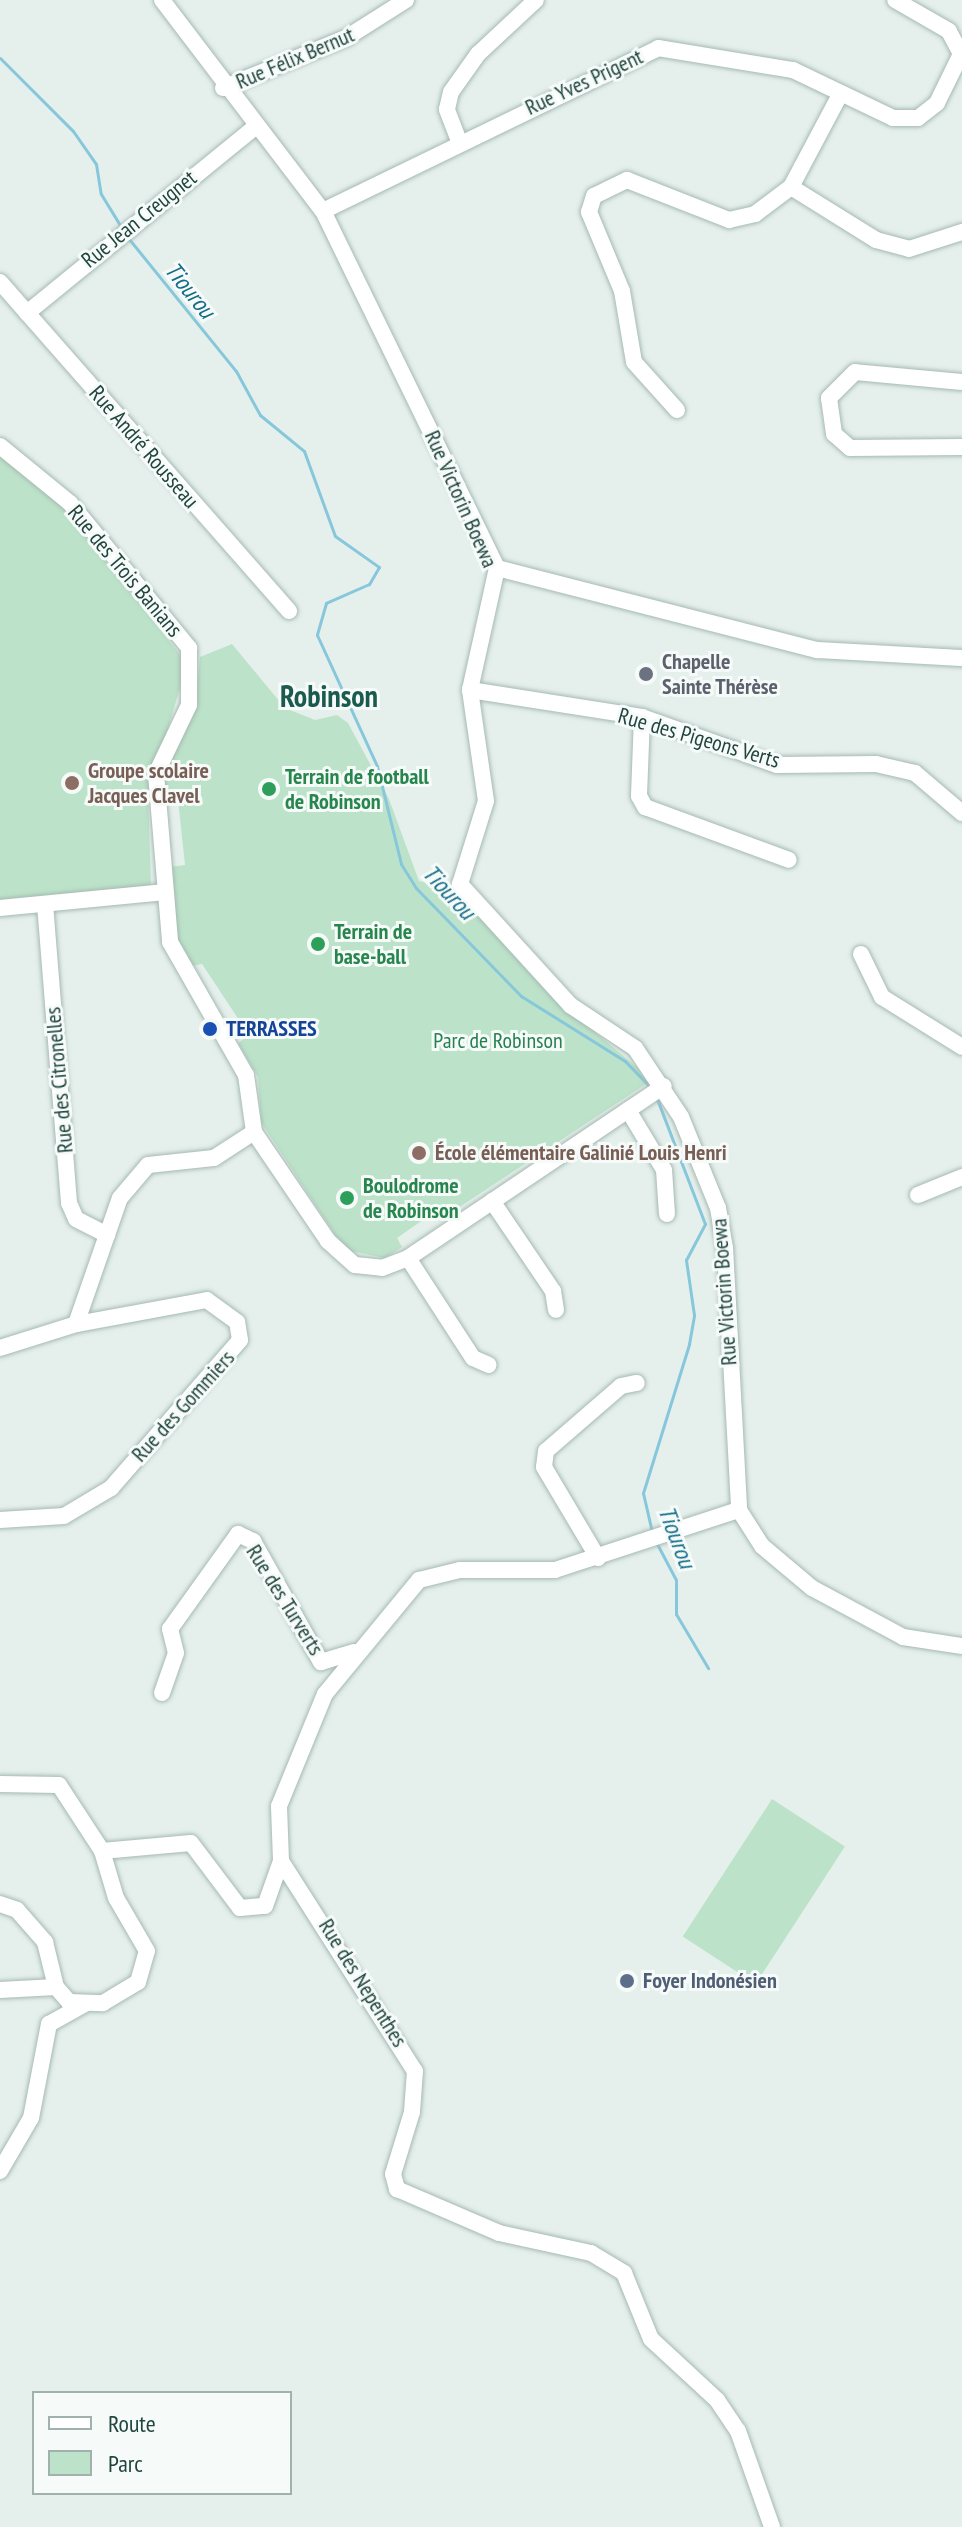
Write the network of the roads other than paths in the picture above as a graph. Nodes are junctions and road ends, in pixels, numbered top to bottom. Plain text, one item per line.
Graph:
1 (162, 0) edge
2 (406, 0) edge
3 (536, 0) edge
4 (895, 0) edge
5 (223, 88) junction
6 (841, 93) junction
7 (253, 129) junction
8 (459, 141) junction
9 (791, 187) junction
10 (323, 211) junction
11 (962, 232) edge
12 (0, 282) edge
13 (27, 313) junction
14 (962, 382) edge
15 (677, 410) dead end
16 (0, 446) edge
17 (962, 447) edge
18 (497, 568) junction
19 (289, 611) dead end
20 (962, 658) edge
21 (470, 690) junction
22 (642, 717) junction
23 (962, 813) edge
24 (789, 860) dead end
25 (165, 892) junction
26 (45, 904) junction
27 (0, 908) edge
28 (861, 954) dead end
29 (962, 1047) edge
30 (656, 1091) junction
31 (628, 1110) junction
32 (254, 1132) junction
33 (962, 1177) edge
34 (918, 1195) dead end
35 (492, 1201) junction
36 (667, 1214) dead end
37 (107, 1235) junction
38 (408, 1258) junction
39 (556, 1310) dead end
40 (76, 1324) junction
41 (0, 1348) edge
42 (489, 1365) dead end
43 (637, 1383) dead end
44 (739, 1510) junction
45 (0, 1520) edge
46 (598, 1558) junction
47 (368, 1643) junction
48 (962, 1646) edge
49 (162, 1693) dead end
50 (0, 1784) edge
51 (102, 1851) junction
52 (281, 1861) junction
53 (0, 1904) edge
54 (56, 1987) junction
55 (0, 1990) edge
56 (85, 2004) junction
57 (0, 2171) edge
58 (772, 2527) edge

1 - 5 street, Rue Victorin Boewa
2 - 5 street, Rue Félix Bernut
3 - 8 street
4 - 6 street, Rue Yves Prigent
5 - 7 street, Rue Victorin Boewa
6 - 8 street, Rue Yves Prigent
6 - 9 street
7 - 10 street, Rue Victorin Boewa
7 - 13 street, Rue Jean Creugnet
8 - 10 street, Rue Yves Prigent
9 - 11 street
9 - 15 street
10 - 18 street, Rue Victorin Boewa
12 - 13 street, Rue André Rousseau
13 - 19 street, Rue André Rousseau
14 - 17 street
16 - 25 street, Rue des Trois Banians
18 - 20 street
18 - 21 street, Rue Victorin Boewa
21 - 22 street, Rue des Pigeons Verts
21 - 30 street, Rue Victorin Boewa
22 - 23 street, Rue des Pigeons Verts
22 - 24 street
25 - 26 street
25 - 32 street, Rue des Trois Banians
26 - 27 street
26 - 37 street, Rue des Citronelles
28 - 29 street
30 - 31 street, Rue des Trois Banians
30 - 44 street, Rue Victorin Boewa
31 - 35 street, Rue des Trois Banians
31 - 36 street
32 - 37 street
32 - 38 street, Rue des Trois Banians
33 - 34 street
35 - 38 street, Rue des Trois Banians
35 - 39 street
37 - 40 street
38 - 42 street
40 - 41 street
40 - 45 street, Rue des Gommiers
43 - 46 street
44 - 46 street
44 - 48 street, Rue Victorin Boewa
46 - 47 street
47 - 49 street, Rue des Turverts
47 - 52 street
50 - 51 street
51 - 52 street
51 - 56 street
52 - 58 street, Rue des Nepenthes
53 - 54 street
54 - 55 street
54 - 56 street
56 - 57 street

